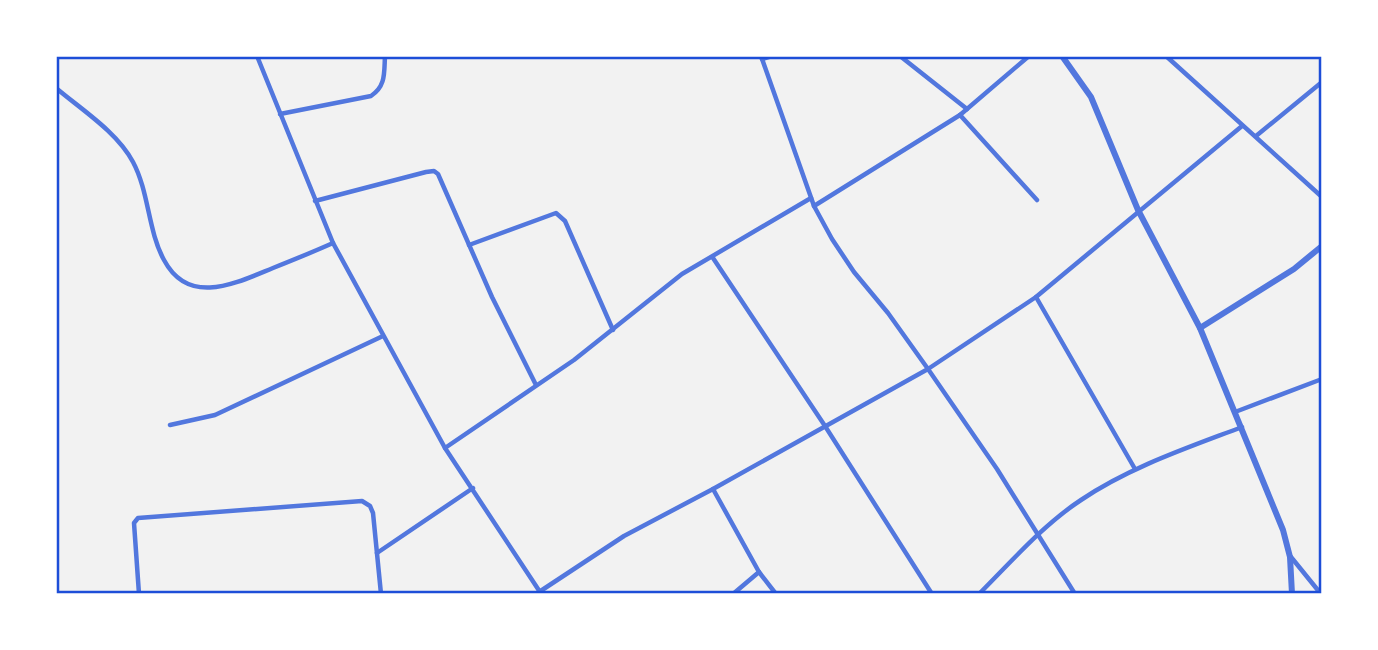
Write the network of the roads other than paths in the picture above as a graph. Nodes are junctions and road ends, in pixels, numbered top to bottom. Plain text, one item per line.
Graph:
1 (257, 56) edge
2 (385, 56) edge
3 (772, 56) edge
4 (901, 56) edge
5 (1029, 56) edge
6 (1062, 56) edge
7 (1166, 56) edge
8 (762, 58) edge
9 (1322, 82) edge
10 (56, 88) edge
11 (967, 109) junction
12 (280, 114) junction
13 (960, 115) junction
14 (1241, 126) junction
15 (1256, 136) junction
16 (1322, 197) edge
17 (811, 198) junction
18 (1037, 200) dead end
19 (315, 201) junction
20 (814, 206) junction
21 (1138, 210) junction
22 (333, 243) junction
23 (469, 245) junction
24 (1322, 246) edge
25 (713, 258) junction
26 (1036, 297) junction
27 (1200, 328) junction
28 (613, 330) junction
29 (383, 336) junction
30 (928, 369) junction
31 (1322, 379) edge
32 (536, 385) junction
33 (1235, 412) junction
34 (170, 425) dead end
35 (825, 426) junction
36 (1241, 427) junction
37 (445, 448) junction
38 (1135, 468) junction
39 (473, 488) junction
40 (713, 489) junction
41 (1037, 536) junction
42 (377, 553) junction
43 (1290, 556) junction
44 (759, 572) junction
45 (538, 593) edge
46 (139, 594) edge
47 (381, 594) edge
48 (733, 594) edge
49 (776, 594) edge
50 (932, 594) edge
51 (978, 594) edge
52 (1075, 594) edge
53 (1292, 594) edge
54 (1321, 594) edge

1 - 12 street
2 - 12 street
3 - 8 street
4 - 11 street
5 - 11 street
6 - 21 street
7 - 14 street
8 - 17 street
9 - 15 street
10 - 22 street
11 - 13 street
12 - 19 street
13 - 18 street
13 - 20 street
14 - 15 street
14 - 21 street
15 - 16 street
17 - 20 street
17 - 25 street
19 - 22 street
19 - 23 street
20 - 30 street
21 - 26 street
21 - 27 street
22 - 29 street
23 - 28 street
23 - 32 street
24 - 27 street
25 - 28 street
25 - 35 street
26 - 30 street
26 - 38 street
27 - 33 street
28 - 32 street
29 - 34 street
29 - 37 street
30 - 35 street
30 - 41 street
31 - 33 street
32 - 37 street
33 - 36 street
35 - 40 street
35 - 50 street
36 - 38 street
36 - 43 street
37 - 39 street
38 - 41 street
39 - 42 street
39 - 45 street
40 - 44 street
40 - 45 street
41 - 51 street
41 - 52 street
42 - 46 street
42 - 47 street
43 - 53 street
43 - 54 street
44 - 48 street
44 - 49 street

